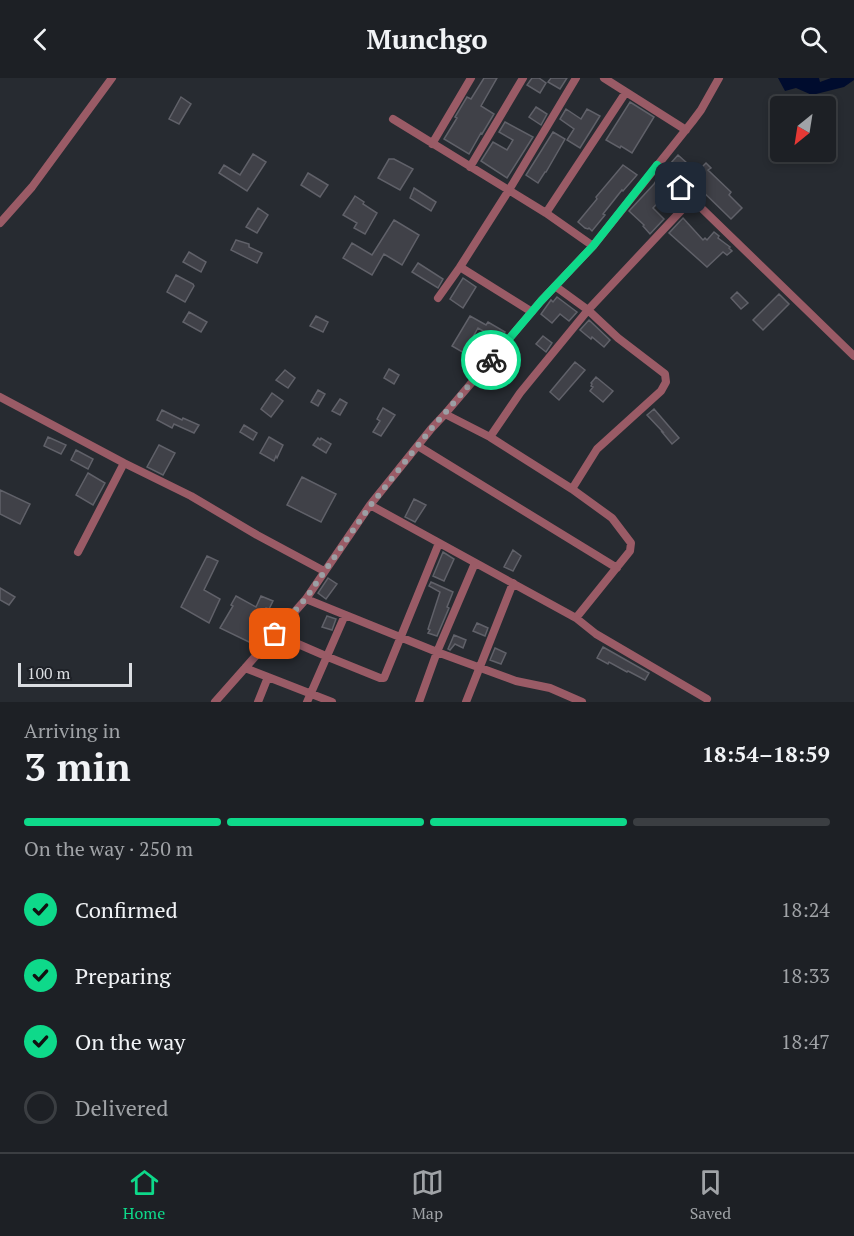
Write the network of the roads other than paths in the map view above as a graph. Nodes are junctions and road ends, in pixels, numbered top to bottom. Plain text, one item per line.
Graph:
1 (112, 78) edge
2 (471, 78) edge
3 (523, 78) edge
4 (576, 78) edge
5 (604, 78) edge
6 (719, 78) edge
7 (626, 92) junction
8 (393, 119) dead end
9 (686, 130) junction
10 (432, 144) junction
11 (657, 165) junction
12 (470, 167) junction
13 (509, 190) junction
14 (692, 199) junction
15 (546, 213) junction
16 (0, 223) edge
17 (593, 246) junction
18 (460, 267) junction
19 (555, 286) junction
20 (438, 298) dead end
21 (588, 310) junction
22 (532, 312) junction
23 (854, 356) edge
24 (0, 398) edge
25 (446, 414) junction
26 (490, 437) junction
27 (418, 446) junction
28 (124, 463) junction
29 (572, 489) junction
30 (370, 506) junction
31 (439, 543) junction
32 (78, 552) dead end
33 (476, 563) junction
34 (617, 568) junction
35 (324, 571) junction
36 (513, 583) junction
37 (306, 598) junction
38 (345, 615) junction
39 (576, 618) junction
40 (275, 634) junction
41 (400, 637) junction
42 (437, 652) junction
43 (328, 657) junction
44 (480, 667) junction
45 (244, 668) junction
46 (268, 677) junction
47 (309, 698) edge
48 (707, 699) dead end
49 (215, 702) edge
50 (258, 702) edge
51 (332, 702) edge
52 (419, 702) edge
53 (466, 702) edge
54 (582, 702) edge

1 - 16 street
2 - 10 street
3 - 12 street
4 - 13 street
5 - 7 street
6 - 9 street
7 - 9 street
7 - 15 street
8 - 10 street
9 - 11 street
10 - 12 street
11 - 14 street
11 - 17 street
12 - 13 street
13 - 15 street
13 - 18 street
14 - 21 street
14 - 23 street
15 - 17 street
17 - 19 street
18 - 20 street
18 - 22 street
19 - 21 street
19 - 22 street
21 - 26 street
21 - 29 street
22 - 25 street
24 - 28 street
25 - 26 street
25 - 27 street
26 - 29 street
27 - 30 street
27 - 34 street
28 - 32 street
28 - 35 street
29 - 34 street
30 - 31 street
30 - 35 street
31 - 33 street
31 - 41 street
33 - 36 street
33 - 42 street
34 - 39 street
35 - 37 street
36 - 39 street
36 - 44 street
37 - 38 street
37 - 40 street
38 - 41 street
38 - 43 street
39 - 48 street
40 - 43 street
40 - 45 street
41 - 42 street
41 - 43 street
42 - 44 street
42 - 52 street
43 - 47 street
44 - 53 street
44 - 54 street
45 - 46 street
45 - 49 street
46 - 47 street
46 - 50 street
47 - 51 street

